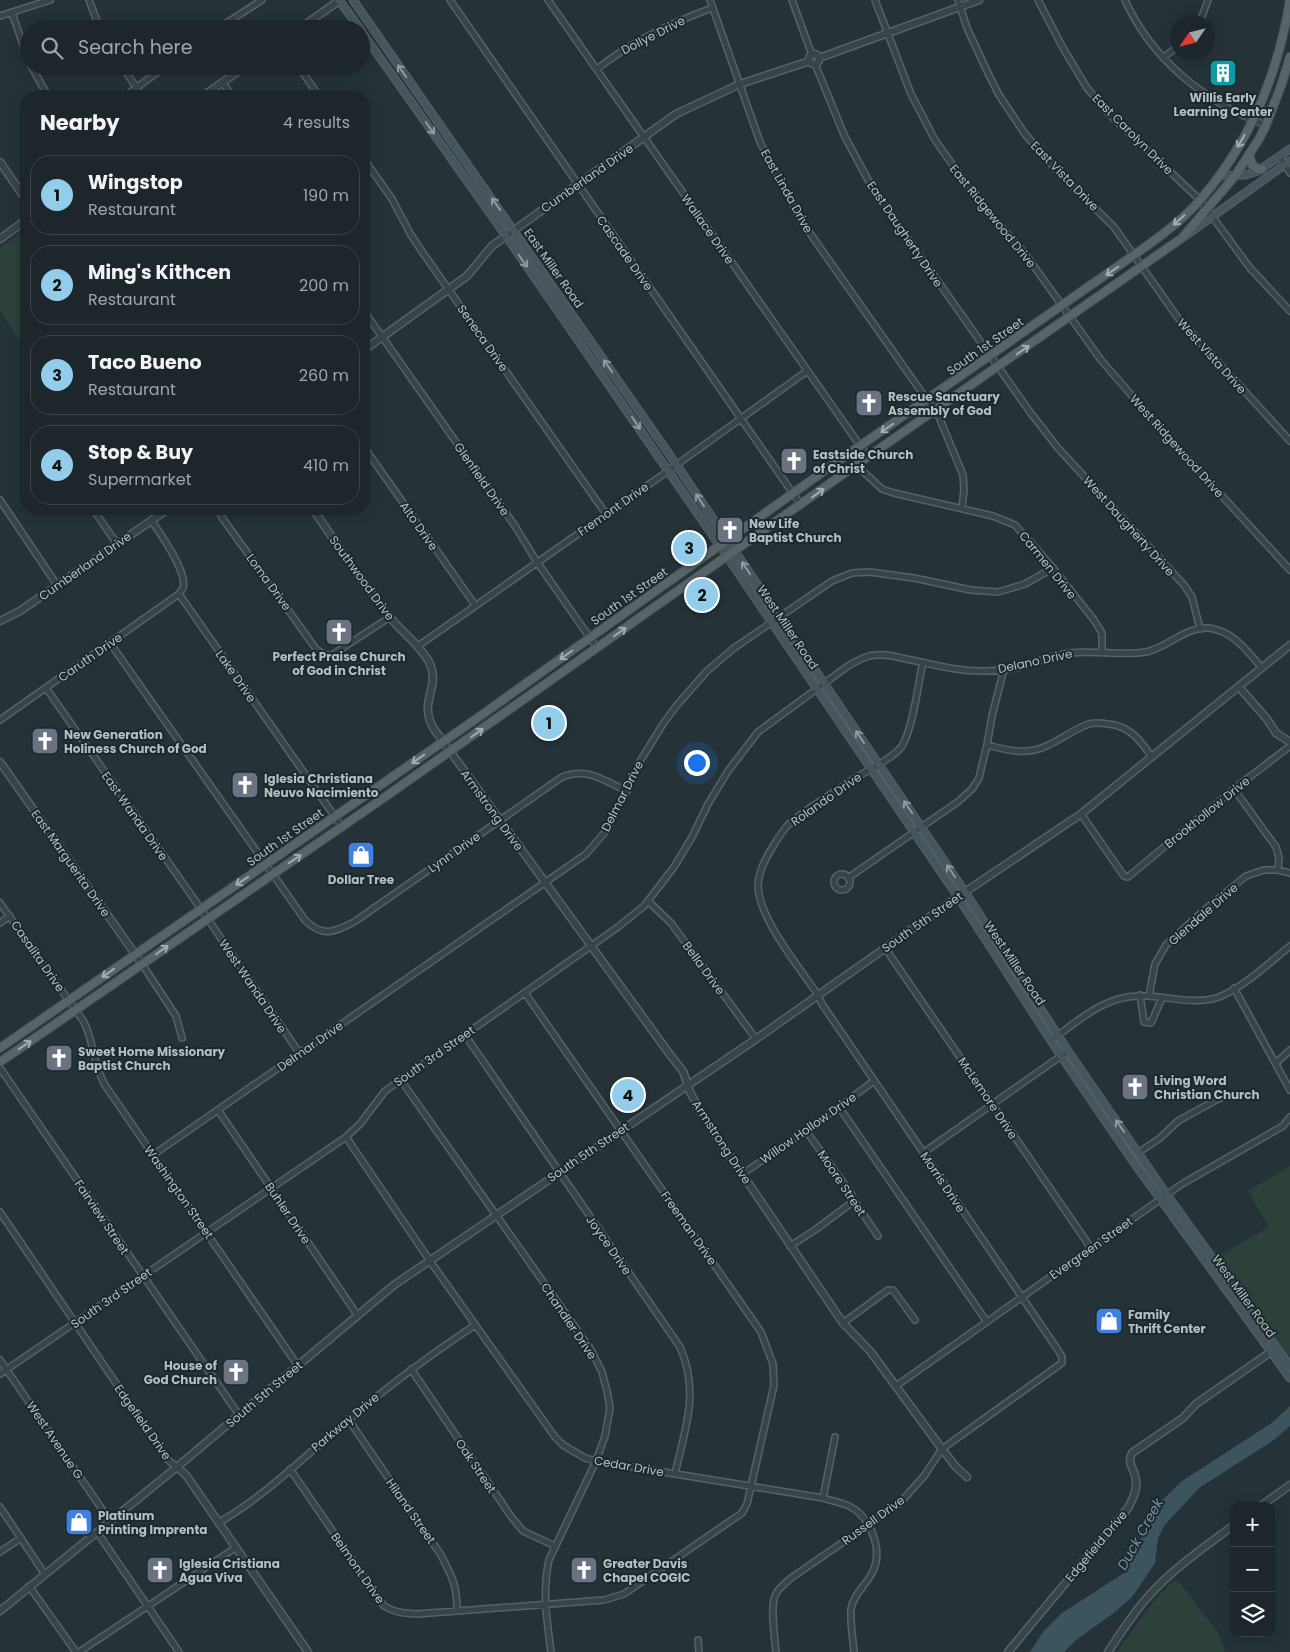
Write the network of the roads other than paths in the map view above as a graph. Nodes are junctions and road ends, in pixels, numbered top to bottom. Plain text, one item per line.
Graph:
1 (50, 0) edge
2 (89, 0) edge
3 (262, 0) edge
4 (339, 0) edge
5 (353, 0) edge
6 (450, 0) edge
7 (548, 0) edge
8 (710, 0) edge
9 (792, 0) edge
10 (875, 0) edge
11 (958, 0) edge
12 (979, 0) edge
13 (1038, 0) edge
14 (1125, 0) edge
15 (1208, 0) edge
16 (1290, 0) edge
17 (960, 7) junction
18 (712, 8) junction
19 (12, 13) junction
20 (1203, 15) edge
21 (0, 16) edge
22 (97, 20) edge
23 (232, 20) edge
24 (311, 20) edge
25 (353, 20) edge
26 (367, 20) edge
27 (370, 24) edge
28 (887, 33) junction
29 (20, 36) edge
30 (370, 44) edge
31 (1281, 48) junction
32 (1290, 48) edge
33 (1170, 52) edge
34 (1290, 57) edge
35 (1163, 58) junction
36 (812, 60) junction
37 (597, 69) junction
38 (36, 75) edge
39 (128, 75) edge
40 (154, 75) edge
41 (234, 75) edge
42 (304, 75) edge
43 (223, 83) junction
44 (740, 84) junction
45 (136, 88) junction
46 (45, 90) edge
47 (133, 90) edge
48 (212, 90) edge
49 (228, 90) edge
50 (315, 90) edge
51 (428, 107) junction
52 (419, 113) junction
53 (1253, 120) junction
54 (1266, 125) junction
55 (644, 137) junction
56 (1290, 149) edge
57 (1249, 154) junction
58 (1280, 157) junction
59 (0, 162) edge
60 (1287, 163) edge
61 (370, 168) edge
62 (1262, 169) junction
63 (1290, 173) edge
64 (1219, 176) junction
65 (1236, 176) junction
66 (577, 184) junction
67 (20, 191) edge
68 (1200, 200) junction
69 (1207, 209) junction
70 (1214, 217) junction
71 (20, 224) edge
72 (514, 230) junction
73 (506, 236) junction
74 (1182, 238) junction
75 (0, 239) edge
76 (1134, 255) junction
77 (1142, 266) junction
78 (450, 290) junction
79 (1062, 306) junction
80 (1290, 310) edge
81 (1070, 318) junction
82 (370, 320) edge
83 (382, 337) junction
84 (370, 346) edge
85 (595, 347) junction
86 (587, 353) junction
87 (991, 356) junction
88 (998, 367) junction
89 (807, 370) junction
90 (927, 400) junction
91 (936, 411) junction
92 (740, 418) junction
93 (1290, 441) edge
94 (860, 446) junction
95 (370, 456) edge
96 (868, 457) junction
97 (676, 464) junction
98 (856, 465) junction
99 (668, 471) junction
100 (794, 494) junction
101 (0, 500) edge
102 (801, 505) junction
103 (962, 508) junction
104 (606, 514) junction
105 (97, 515) edge
106 (159, 515) edge
107 (317, 515) edge
108 (221, 516) dead end
109 (151, 520) junction
110 (727, 541) junction
111 (117, 544) junction
112 (720, 546) junction
113 (734, 551) junction
114 (727, 556) junction
115 (536, 562) junction
116 (1053, 568) junction
117 (1290, 570) edge
118 (57, 585) junction
119 (664, 586) junction
120 (179, 594) junction
121 (671, 596) junction
122 (475, 605) junction
123 (390, 617) junction
124 (779, 617) junction
125 (0, 621) edge
126 (771, 622) junction
127 (1200, 629) junction
128 (590, 638) junction
129 (110, 643) junction
130 (1290, 645) edge
131 (418, 646) junction
132 (597, 648) junction
133 (1102, 652) junction
134 (923, 662) junction
135 (1262, 668) junction
136 (1004, 669) junction
137 (824, 683) junction
138 (1239, 687) junction
139 (46, 688) junction
140 (816, 689) junction
141 (516, 690) junction
142 (523, 701) junction
143 (0, 720) edge
144 (442, 742) junction
145 (1290, 742) edge
146 (987, 745) junction
147 (1290, 746) edge
148 (449, 752) junction
149 (1152, 757) junction
150 (0, 762) edge
151 (878, 764) junction
152 (870, 768) junction
153 (1234, 789) junction
154 (627, 791) junction
155 (1081, 814) junction
156 (335, 816) junction
157 (500, 821) junction
158 (342, 827) junction
159 (921, 827) junction
160 (914, 832) junction
161 (266, 864) junction
162 (1278, 870) junction
163 (1290, 873) edge
164 (273, 874) junction
165 (848, 878) dead end
166 (546, 884) junction
167 (965, 892) junction
168 (958, 897) junction
169 (648, 900) junction
170 (0, 902) edge
171 (201, 909) junction
172 (10, 916) junction
173 (208, 919) junction
174 (0, 923) edge
175 (592, 946) junction
176 (1290, 946) edge
177 (885, 948) junction
178 (135, 954) junction
179 (142, 964) junction
180 (1234, 988) junction
181 (525, 993) junction
182 (818, 995) junction
183 (1140, 996) junction
184 (1149, 996) junction
185 (1162, 998) junction
186 (69, 1000) junction
187 (76, 1010) junction
188 (465, 1035) junction
189 (1058, 1035) junction
190 (182, 1038) dead end
191 (756, 1039) junction
192 (1051, 1040) junction
193 (0, 1048) edge
194 (1290, 1050) edge
195 (1068, 1051) junction
196 (300, 1054) junction
197 (1061, 1056) junction
198 (0, 1062) edge
199 (1276, 1063) junction
200 (0, 1068) edge
201 (400, 1079) junction
202 (874, 1082) junction
203 (688, 1084) junction
204 (1290, 1090) edge
205 (1230, 1095) dead end
206 (992, 1104) junction
207 (839, 1107) junction
208 (218, 1110) junction
209 (1290, 1117) edge
210 (621, 1130) junction
211 (806, 1131) junction
212 (346, 1137) junction
213 (923, 1153) junction
214 (1138, 1153) junction
215 (153, 1155) junction
216 (558, 1172) junction
217 (742, 1174) junction
218 (272, 1188) junction
219 (1167, 1195) junction
220 (853, 1200) junction
221 (1160, 1200) junction
222 (0, 1212) edge
223 (496, 1216) junction
224 (207, 1232) junction
225 (878, 1236) dead end
226 (790, 1246) junction
227 (1091, 1248) junction
228 (430, 1261) junction
229 (142, 1276) junction
230 (1022, 1297) junction
231 (358, 1316) junction
232 (915, 1320) dead end
233 (843, 1322) junction
234 (987, 1322) junction
235 (75, 1323) junction
236 (475, 1326) junction
237 (1273, 1350) junction
238 (0, 1360) edge
239 (298, 1366) junction
240 (1290, 1366) edge
241 (1056, 1368) joint
242 (411, 1369) junction
243 (6, 1370) junction
244 (0, 1374) edge
245 (1290, 1378) edge
246 (896, 1386) junction
247 (239, 1415) junction
248 (348, 1419) junction
249 (835, 1437) dead end
250 (942, 1449) junction
251 (596, 1461) junction
252 (177, 1467) junction
253 (290, 1469) junction
254 (675, 1474) junction
255 (967, 1478) dead end
256 (1290, 1485) edge
257 (750, 1487) junction
258 (823, 1498) junction
259 (1267, 1502) edge
260 (0, 1508) edge
261 (110, 1521) junction
262 (218, 1523) junction
263 (867, 1525) junction
264 (1230, 1528) edge
265 (97, 1532) junction
266 (21, 1538) junction
267 (556, 1546) junction
268 (235, 1548) junction
269 (0, 1552) edge
270 (44, 1573) junction
271 (29, 1586) junction
272 (546, 1605) junction
273 (148, 1606) junction
274 (457, 1610) junction
275 (0, 1611) edge
276 (698, 1640) dead end
277 (78, 1652) edge
278 (179, 1652) edge
279 (308, 1652) edge
280 (551, 1652) edge
281 (699, 1652) edge
282 (776, 1652) edge
283 (854, 1652) edge
284 (1008, 1652) edge
285 (1108, 1652) edge

1 - 19 street
2 - 22 street
3 - 23 street
4 - 24 street
4 - 25 main road, East Miller Road
26 -> 5 main road, East Miller Road
6 - 66 street, Cascade Drive
7 - 37 street, Wallace Drive
8 - 18 street, East Linda Drive
9 - 36 street, East Daugherty Drive
10 - 28 street, East Ridgewood Drive
11 - 17 street, East Vista Drive
12 - 17 street
13 - 68 street, East Carolyn Drive
14 - 35 street
15 - 20 street
16 - 31 main road, South 1st Street
17 - 28 street
17 - 76 street, East Vista Drive
18 - 37 street, Dollye Drive
18 - 44 street, East Linda Drive
19 - 21 street
19 - 29 street
51 -> 27 main road, East Miller Road
28 - 36 street
28 - 79 street, East Ridgewood Drive
30 - 52 main road, East Miller Road
31 - 32 main road
31 - 53 main road, South 1st Street
33 - 35 street
34 - 54 main road, South 1st Street
35 - 53 street
36 - 44 street, Cumberland Drive
36 - 87 street, East Daugherty Drive
37 - 55 street, Wallace Drive
38 - 46 street
39 - 45 street
40 - 45 street
41 - 43 street
42 - 50 street
43 - 48 street
43 - 49 street
44 - 55 street, Cumberland Drive
44 - 90 street, East Linda Drive
45 - 47 street
51 - 52 main road
72 -> 51 main road, East Miller Road
52 -> 73 main road, East Miller Road
53 - 54 street
53 -> 64 main road, South 1st Street
54 - 57 main road, South 1st Street
55 - 66 street, Cumberland Drive
55 - 89 street, Wallace Drive
56 - 58 main road
57 - 62 main road
57 - 65 main road, South 1st Street
58 - 60 street
58 - 62 main road
59 - 67 street
60 - 63 street
60 - 70 main road, South 1st Street
61 - 78 street, Seneca Drive
62 - 65 main road
64 - 65 main road
64 - 68 main road, South 1st Street
65 - 69 main road, South 1st Street
66 - 72 street, Cumberland Drive
66 - 92 street, Cascade Drive
68 - 69 street, East Carolyn Drive
68 -> 76 main road, South 1st Street
69 - 70 street, East Carolyn Drive
69 - 74 main road, South 1st Street
70 - 74 main road, South 1st Street
70 - 80 street, East Carolyn Drive
71 - 75 street
72 - 73 street, Cumberland Drive
72 - 85 main road, East Miller Road
73 - 78 street, Cumberland Drive
73 -> 86 main road, East Miller Road
74 - 77 main road, South 1st Street
76 - 77 street, East Vista Drive
76 -> 79 main road, South 1st Street
77 - 81 main road, South 1st Street
77 - 93 street, West Vista Drive
78 - 83 street, Cumberland Drive
78 - 104 street, Seneca Drive
79 - 81 street, East Ridgewood Drive
79 - 87 main road, South 1st Street
88 -> 81 main road, South 1st Street
81 - 117 street, West Ridgewood Drive
82 - 83 street, Glenfield Drive
83 - 84 street, Cumberland Drive
83 - 115 street, Glenfield Drive
85 - 86 main road
97 -> 85 main road, East Miller Road
86 -> 99 main road, East Miller Road
87 - 88 street, East Daugherty Drive
87 - 90 main road, South 1st Street
88 - 91 main road, South 1st Street
88 - 127 street, West Daugherty Drive
89 - 92 street, Fremont Drive
89 - 94 street, Wallace Drive
90 - 91 street, East Linda Drive
90 -> 94 main road, South 1st Street
91 - 96 main road, South 1st Street
91 - 103 street, East Linda Drive
92 - 97 street, Fremont Drive
92 - 100 street, Cascade Drive
94 - 96 street, Wallace Drive
94 - 100 main road, South 1st Street
95 - 122 street, Alto Drive
96 - 98 main road, South 1st Street
97 - 99 street, Fremont Drive
110 -> 97 main road, East Miller Road
102 -> 98 main road, South 1st Street
98 - 103 street, Carmen Drive
99 - 104 street, Fremont Drive
99 - 112 main road, East Miller Road
100 - 102 street, Cascade Drive
100 - 110 main road, South 1st Street
101 - 118 street
102 - 113 main road, South 1st Street
103 - 116 street, Carmen Drive
104 - 115 street, Fremont Drive
105 - 111 street
106 - 109 street, Cumberland Drive
107 - 123 street, Southwood Drive
108 - 123 street, Loma Drive
109 - 111 street, Cumberland Drive
109 - 120 street
110 - 112 main road, South 1st Street
110 - 113 main road, East Miller Road
111 - 118 street, Cumberland Drive
112 - 114 main road, East Miller Road
112 - 119 main road, South 1st Street
113 - 114 main road, South 1st Street
124 -> 113 main road, West Miller Road
114 - 121 main road, South 1st Street
114 - 126 main road, West Miller Road
115 - 122 street, Fremont Drive
115 - 128 street, Glenfield Drive
116 - 124 street, Delmar Drive
116 - 133 street, Carmen Drive
118 - 125 street, Cumberland Drive
119 - 121 main road
119 - 128 main road, South 1st Street
120 - 129 street, Caruth Drive
120 - 156 street, Lake Drive
132 -> 121 main road, South 1st Street
122 - 131 street, Fremont Drive
123 - 131 street, Southwood Drive
124 - 126 street, Delmar Drive
124 - 137 main road, West Miller Road
126 - 140 main road, West Miller Road
126 - 154 street, Delmar Drive
127 - 133 street, Delano Drive
127 - 135 street
128 - 132 street, Glenfield Drive
128 -> 141 main road, South 1st Street
129 - 139 street, Caruth Drive
129 - 161 street
130 - 135 street, South 5th Street
131 - 144 street, Southwood Drive
132 - 142 main road, South 1st Street
133 - 136 street, Delano Drive
134 - 136 street, Delano Drive
134 - 137 street, Delano Drive
134 - 151 street, Rolando Drive
135 - 138 street, South 5th Street
136 - 146 street
137 - 140 street, Delano Drive
151 -> 137 main road, West Miller Road
138 - 145 street
138 - 149 street, South 5th Street
139 - 143 street, Caruth Drive
139 - 171 street, East Wanda Drive
140 - 152 main road, West Miller Road
140 - 169 street, South 3rd Street
141 - 142 main road
141 - 144 main road, South 1st Street
148 -> 142 main road, South 1st Street
144 - 148 street, Southwood Drive
144 -> 156 main road, South 1st Street
146 - 149 street
146 - 159 street
147 - 153 street, Brookhollow Drive
148 - 157 street, Armstrong Drive
148 - 158 main road, South 1st Street
149 - 155 street, South 5th Street
150 - 178 street, East Marguerita Drive
151 - 152 street, Rolando Drive
159 -> 151 main road, West Miller Road
152 - 160 main road, West Miller Road
152 - 182 street, Rolando Drive
153 - 155 street, Brookhollow Drive
153 - 162 street
154 - 157 street, Lynn Drive
154 - 166 street, Delmar Drive
155 - 167 street, South 5th Street
156 - 158 street, Lake Drive
156 - 161 main road, South 1st Street
157 - 164 street, Lynn Drive
157 - 166 street, Armstrong Drive
164 -> 158 main road, South 1st Street
159 - 160 street
167 -> 159 main road, West Miller Road
160 - 165 street
160 - 168 main road, West Miller Road
161 - 164 street
161 -> 171 main road, South 1st Street
162 - 163 street, Glendale Drive
162 - 184 street, Glendale Drive
164 - 173 main road, South 1st Street
166 - 175 street, Armstrong Drive
166 - 196 street, Delmar Drive
167 - 168 street, South 5th Street
167 - 189 main road, West Miller Road
168 - 177 street, South 5th Street
168 - 192 main road, West Miller Road
169 - 175 street, South 3rd Street
169 - 191 street, Bella Drive
170 - 172 street, Casalita Drive
171 - 173 street, East Wanda Drive
171 - 178 main road, South 1st Street
172 - 174 street
172 - 186 street, Casalita Drive
179 -> 173 main road, South 1st Street
173 - 196 street, West Wanda Drive
175 - 181 street, South 3rd Street
175 - 203 street, Armstrong Drive
176 - 180 street
177 - 182 street, South 5th Street
177 - 206 street, McLemore Drive
178 - 179 street, East Marguerita Drive
178 -> 186 main road, South 1st Street
179 - 187 main road, South 1st Street
179 - 190 street
180 - 185 street
180 - 199 street
181 - 188 street, South 3rd Street
181 - 210 street, Freeman Drive
182 - 191 street, South 5th Street
182 - 202 street, Morris Drive
183 - 184 street
183 - 185 street
183 - 189 street
184 - 185 street
186 - 187 street, Casalita Drive
186 - 193 main road, South 1st Street
198 -> 187 main road, South 1st Street
187 - 215 street, Washington Street
188 - 201 street, South 3rd Street
188 - 216 street, Joyce Drive
189 - 192 street
189 - 195 main road, West Miller Road
191 - 203 street, South 5th Street
192 - 197 main road, West Miller Road
194 - 199 street
195 - 197 street
214 -> 195 main road, West Miller Road
196 - 208 street, Delmar Drive
197 - 206 street
197 - 221 main road, West Miller Road
199 - 204 street
200 - 229 street, Fairview Street
201 - 212 street, South 3rd Street
201 - 223 street, Chandler Drive
202 - 207 street, Willow Hollow Drive
202 - 213 street, Morris Drive
203 - 210 street, South 5th Street
203 - 217 street, Armstrong Drive
205 - 214 street
206 - 213 street
206 - 227 street, McLemore Drive
207 - 211 street, Willow Hollow Drive
207 - 234 street
208 - 215 street, Delmar Drive
208 - 218 street, Buhler Drive
209 - 219 street, Evergreen Street
210 - 216 street, South 5th Street
210 - 257 street, Freeman Drive
211 - 217 street, Willow Hollow Drive
211 - 220 street, Moore Street
212 - 218 street, South 3rd Street
212 - 228 street, Cedar Drive
213 - 230 street, Morris Drive
214 - 219 main road, West Miller Road
215 - 224 street, Washington Street
216 - 223 street, South 5th Street
216 - 254 street, Joyce Drive
217 - 226 street, Armstrong Drive
218 - 224 street, South 3rd Street
218 - 231 street, Buhler Drive
219 - 221 street, Evergreen Street
219 - 237 main road, West Miller Road
220 - 225 street, Moore Street
220 - 226 street
221 - 227 street, Evergreen Street
221 - 237 main road, West Miller Road
222 - 235 street, Edgefield Drive
223 - 228 street, South 5th Street
223 - 251 street, Chandler Drive
224 - 229 street, South 3rd Street
224 - 239 street, Washington Street
226 - 233 street, Armstrong Drive
227 - 230 street, Evergreen Street
228 - 231 street, South 5th Street
228 - 236 street, Cedar Drive
229 - 235 street, South 3rd Street
229 - 247 street, Fairview Street
230 - 234 street, Evergreen Street
230 - 241 street, Morris Drive
231 - 239 street, South 5th Street
232 - 233 street
233 - 246 street, Armstrong Drive
234 - 246 street, Evergreen Street
235 - 243 street, South 3rd Street
235 - 252 street, Edgefield Drive
236 - 242 street, Parkway Drive
236 - 251 street, Cedar Drive
237 - 240 main road, West Miller Road
237 - 245 main road, West Miller Road
237 - 284 street, Edgefield Drive
238 - 243 street, West Avenue G
239 - 247 street, South 5th Street
241 - 250 street, Russell Drive
242 - 248 street, Parkway Drive
242 - 267 street, Oak Street
243 - 244 street, South 3rd Street
243 - 261 street, West Avenue G
246 - 250 street, Armstrong Drive
247 - 252 street, South 5th Street
248 - 253 street, Parkway Drive
248 - 274 street, Hiland Street
249 - 258 street
250 - 255 street, Armstrong Drive
250 - 263 street, Russell Drive
251 - 254 street, Cedar Drive
251 - 267 street, Chandler Drive
252 - 261 street, South 5th Street
252 - 262 street, Edgefield Drive
253 - 262 street, Parkway Drive
253 - 274 street, Belmont Drive
254 - 257 street, Cedar Drive
256 - 259 street
257 - 258 street, Cedar Drive
257 - 272 street, Freeman Drive
258 - 263 street, Cedar Drive
260 - 266 street
261 - 265 street, South 5th Street
262 - 268 street, Edgefield Drive
263 - 282 street, Russell Drive
263 - 283 street, Cedar Drive
264 - 285 street
265 - 270 street, South 5th Street
265 - 273 street
266 - 269 street
266 - 270 street
267 - 272 street, Chandler Drive
268 - 273 street
268 - 279 street, Edgefield Drive
270 - 271 street, South 5th Street
271 - 275 street, South 5th Street
271 - 277 street
272 - 274 street, Belmont Drive
272 - 280 street, Chandler Drive
273 - 277 street
273 - 278 street
276 - 281 street

